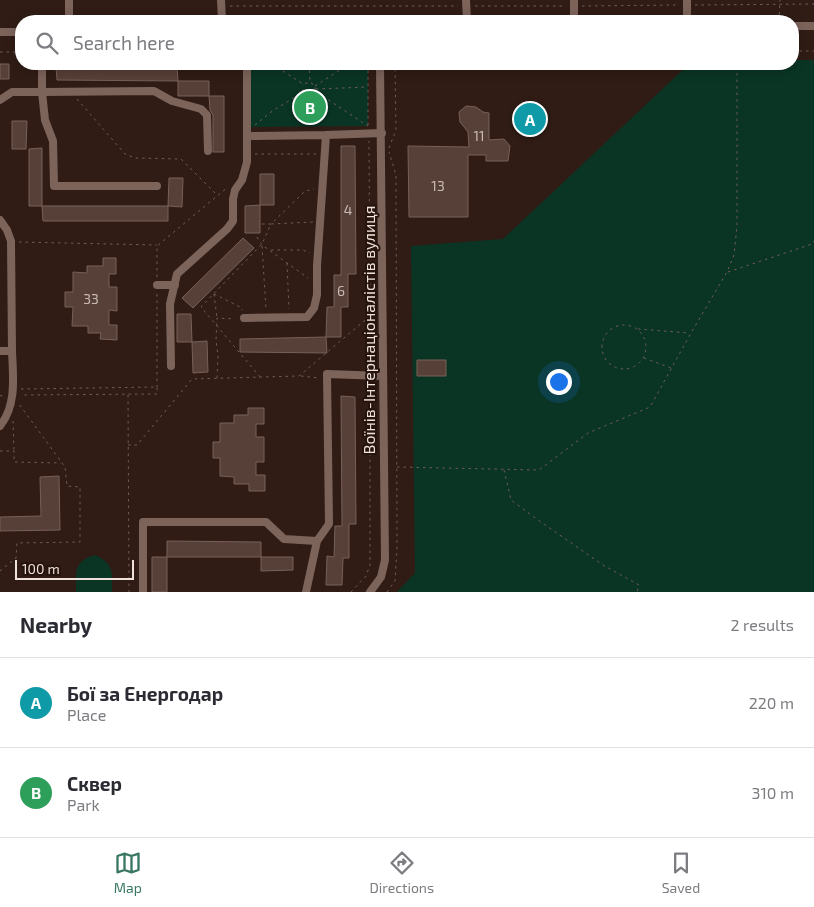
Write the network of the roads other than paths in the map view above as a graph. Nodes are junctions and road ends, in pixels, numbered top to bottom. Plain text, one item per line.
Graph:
1 (69, 0) edge
2 (69, 15) edge
3 (799, 26) edge
4 (814, 26) edge
5 (0, 32) edge
6 (15, 32) edge
7 (42, 70) edge
8 (247, 70) edge
9 (380, 70) edge
10 (42, 92) junction
11 (0, 100) edge
12 (382, 133) junction
13 (326, 135) junction
14 (247, 136) junction
15 (208, 151) dead end
16 (157, 186) dead end
17 (0, 220) edge
18 (157, 285) dead end
19 (174, 285) junction
20 (244, 318) road end
21 (0, 351) edge
22 (12, 351) junction
23 (171, 366) dead end
24 (383, 376) junction
25 (0, 426) edge
26 (317, 540) junction
27 (143, 592) edge
28 (306, 592) edge
29 (370, 592) edge

1 - 2 street
3 - 4 street
5 - 6 street
7 - 10 street
8 - 14 street
9 - 12 street, Воїнів-Інтернаціоналістів вулиця
10 - 11 street
10 - 15 street
10 - 16 street
12 - 13 street
12 - 24 street, Воїнів-Інтернаціоналістів вулиця
13 - 14 street
13 - 20 street
14 - 19 street
17 - 22 street
18 - 19 street
19 - 23 street
21 - 22 street
22 - 25 street
24 - 26 street
24 - 29 street, Воїнів-Інтернаціоналістів вулиця
26 - 27 street
26 - 28 street

